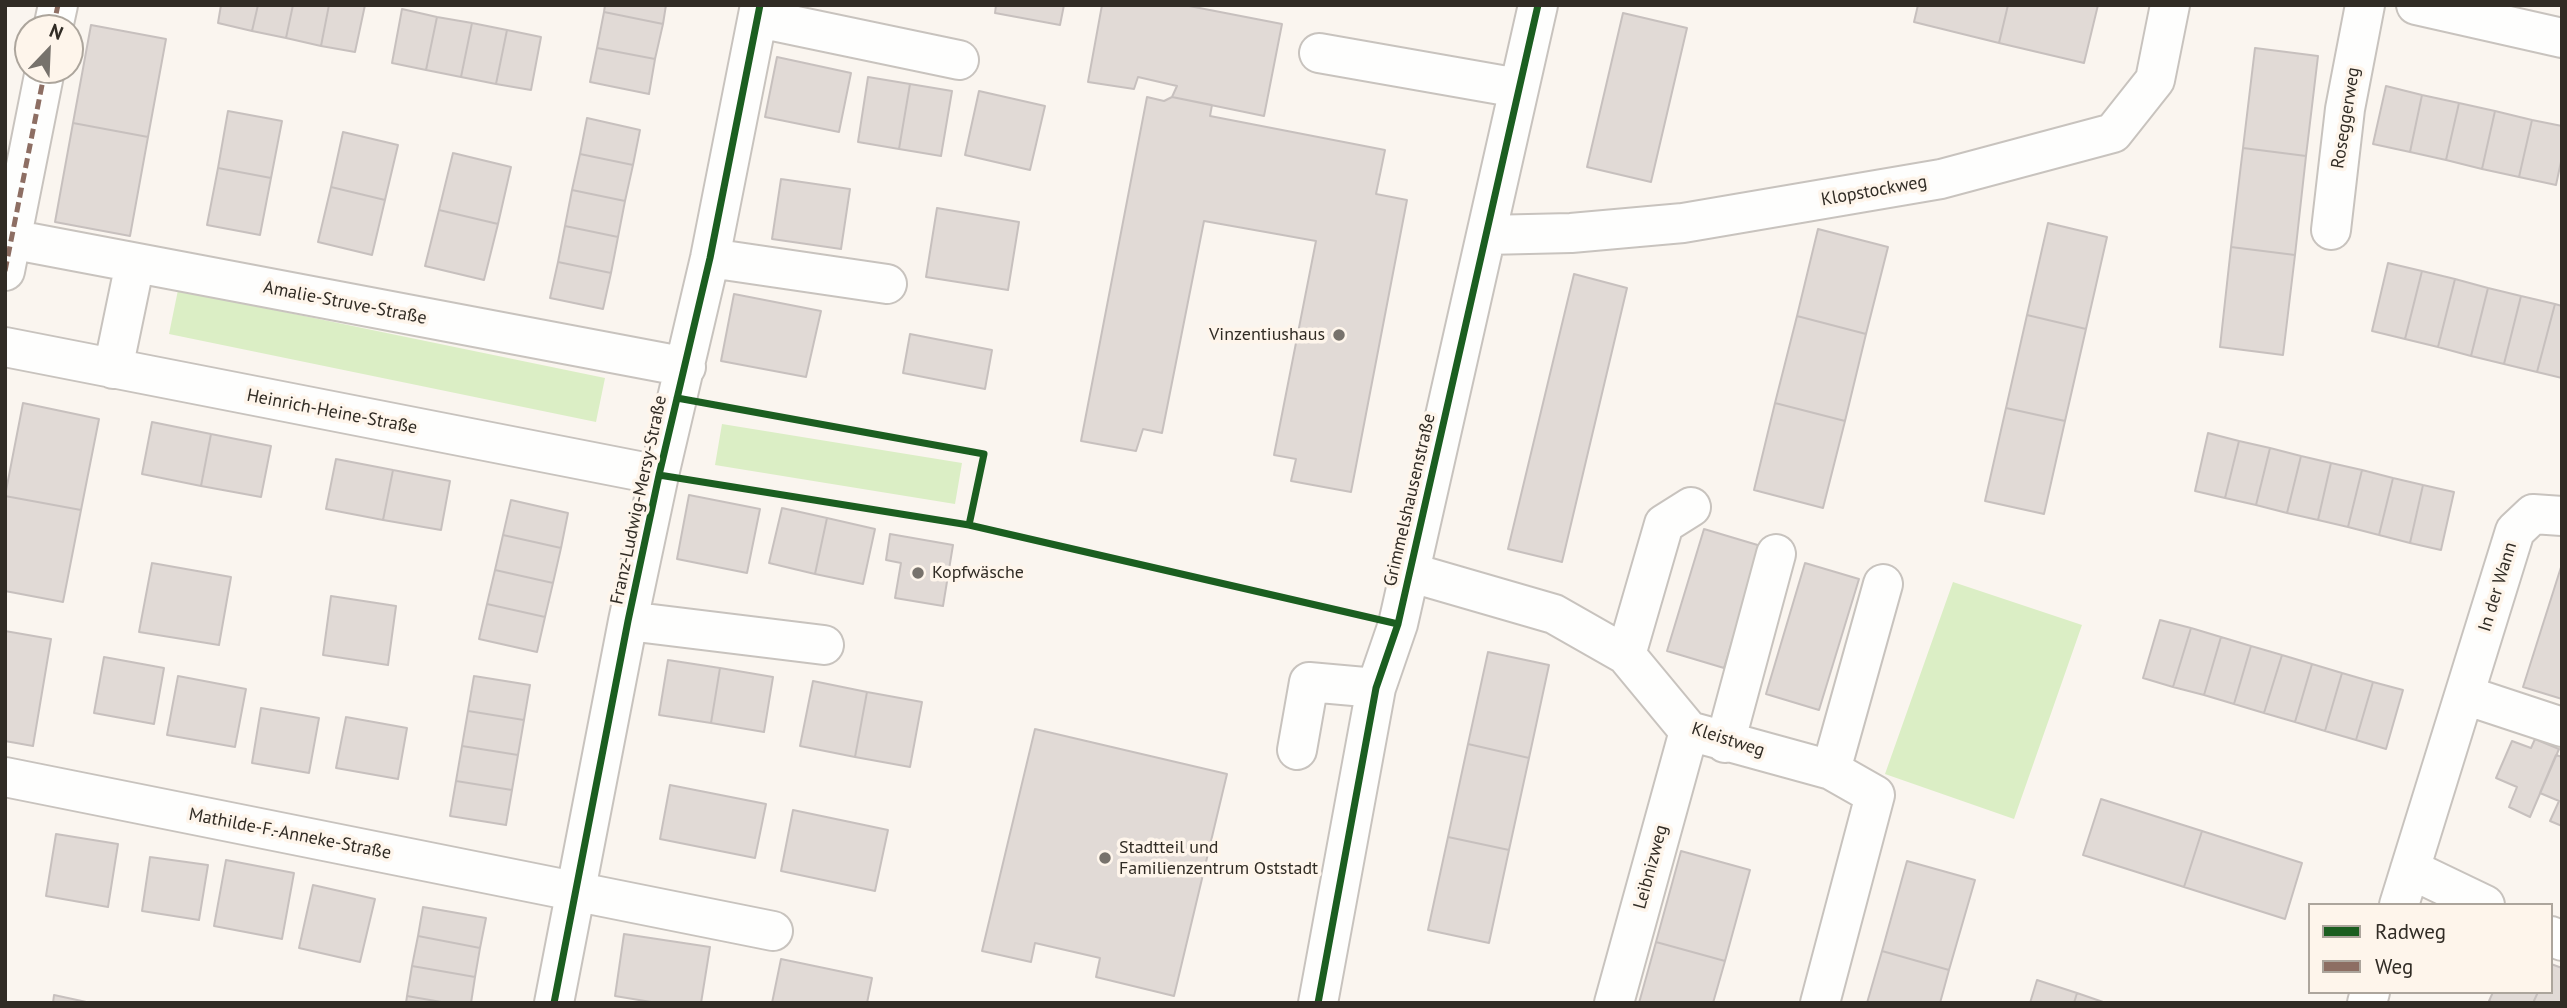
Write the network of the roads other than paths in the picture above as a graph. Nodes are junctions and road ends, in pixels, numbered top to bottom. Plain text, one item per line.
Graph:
1 (1538, 5) edge
2 (2171, 5) edge
3 (2365, 5) edge
4 (2416, 5) edge
5 (759, 12) edge
6 (2562, 38) edge
7 (1319, 53) dead end
8 (959, 60) dead end
9 (42, 84) edge
10 (1518, 88) junction
11 (2331, 230) dead end
12 (1486, 235) junction
13 (7, 250) edge
14 (710, 258) junction
15 (135, 263) junction
16 (887, 284) dead end
17 (5, 347) edge
18 (685, 367) junction
19 (113, 369) junction
20 (659, 475) junction
21 (1691, 507) dead end
22 (2562, 516) edge
23 (1776, 554) dead end
24 (1409, 572) junction
25 (1883, 584) dead end
26 (628, 621) junction
27 (824, 645) dead end
28 (1626, 655) junction
29 (1376, 688) junction
30 (2465, 695) junction
31 (2562, 727) edge
32 (1689, 731) junction
33 (1725, 743) junction
34 (1297, 750) dead end
35 (1831, 770) junction
36 (5, 777) edge
37 (2404, 887) edge
38 (576, 890) junction
39 (2475, 903) edge
40 (774, 931) dead end
41 (554, 1003) edge
42 (1318, 1003) edge
43 (1614, 1003) edge
44 (1821, 1003) edge

1 - 10 street, Grimmelshausenstraße
2 - 12 street, Klopstockweg
3 - 11 street, Roseggerweg
4 - 6 street
5 - 8 street, Franz-Ludwig-Mersy-Straße
5 - 14 street, Franz-Ludwig-Mersy-Straße
7 - 10 street
9 - 13 street
10 - 12 street, Grimmelshausenstraße
12 - 24 street, Grimmelshausenstraße
13 - 15 street, Amalie-Struve-Straße
14 - 16 street
14 - 18 street, Franz-Ludwig-Mersy-Straße
15 - 18 street, Amalie-Struve-Straße
15 - 19 street
17 - 19 street, Heinrich-Heine-Straße
18 - 20 street, Franz-Ludwig-Mersy-Straße
19 - 20 street, Heinrich-Heine-Straße
20 - 26 street, Franz-Ludwig-Mersy-Straße
21 - 28 street
22 - 30 street, In der Wann
23 - 33 street
24 - 28 street, Kleistweg
24 - 29 street, Grimmelshausenstraße
25 - 35 street
26 - 27 street, Franz-Ludwig-Mersy-Straße
26 - 38 street, Franz-Ludwig-Mersy-Straße
28 - 32 street, Kleistweg
29 - 34 street
29 - 42 street, Grimmelshausenstraße
30 - 31 street
30 - 37 street, In der Wann
32 - 33 street, Kleistweg
32 - 43 street, Leibnizweg
33 - 35 street, Kleistweg
35 - 44 street, Kleistweg
36 - 38 street, Mathilde-F.-Anneke-Straße
37 - 39 street, In der Wann
38 - 40 street
38 - 41 street, Franz-Ludwig-Mersy-Straße

